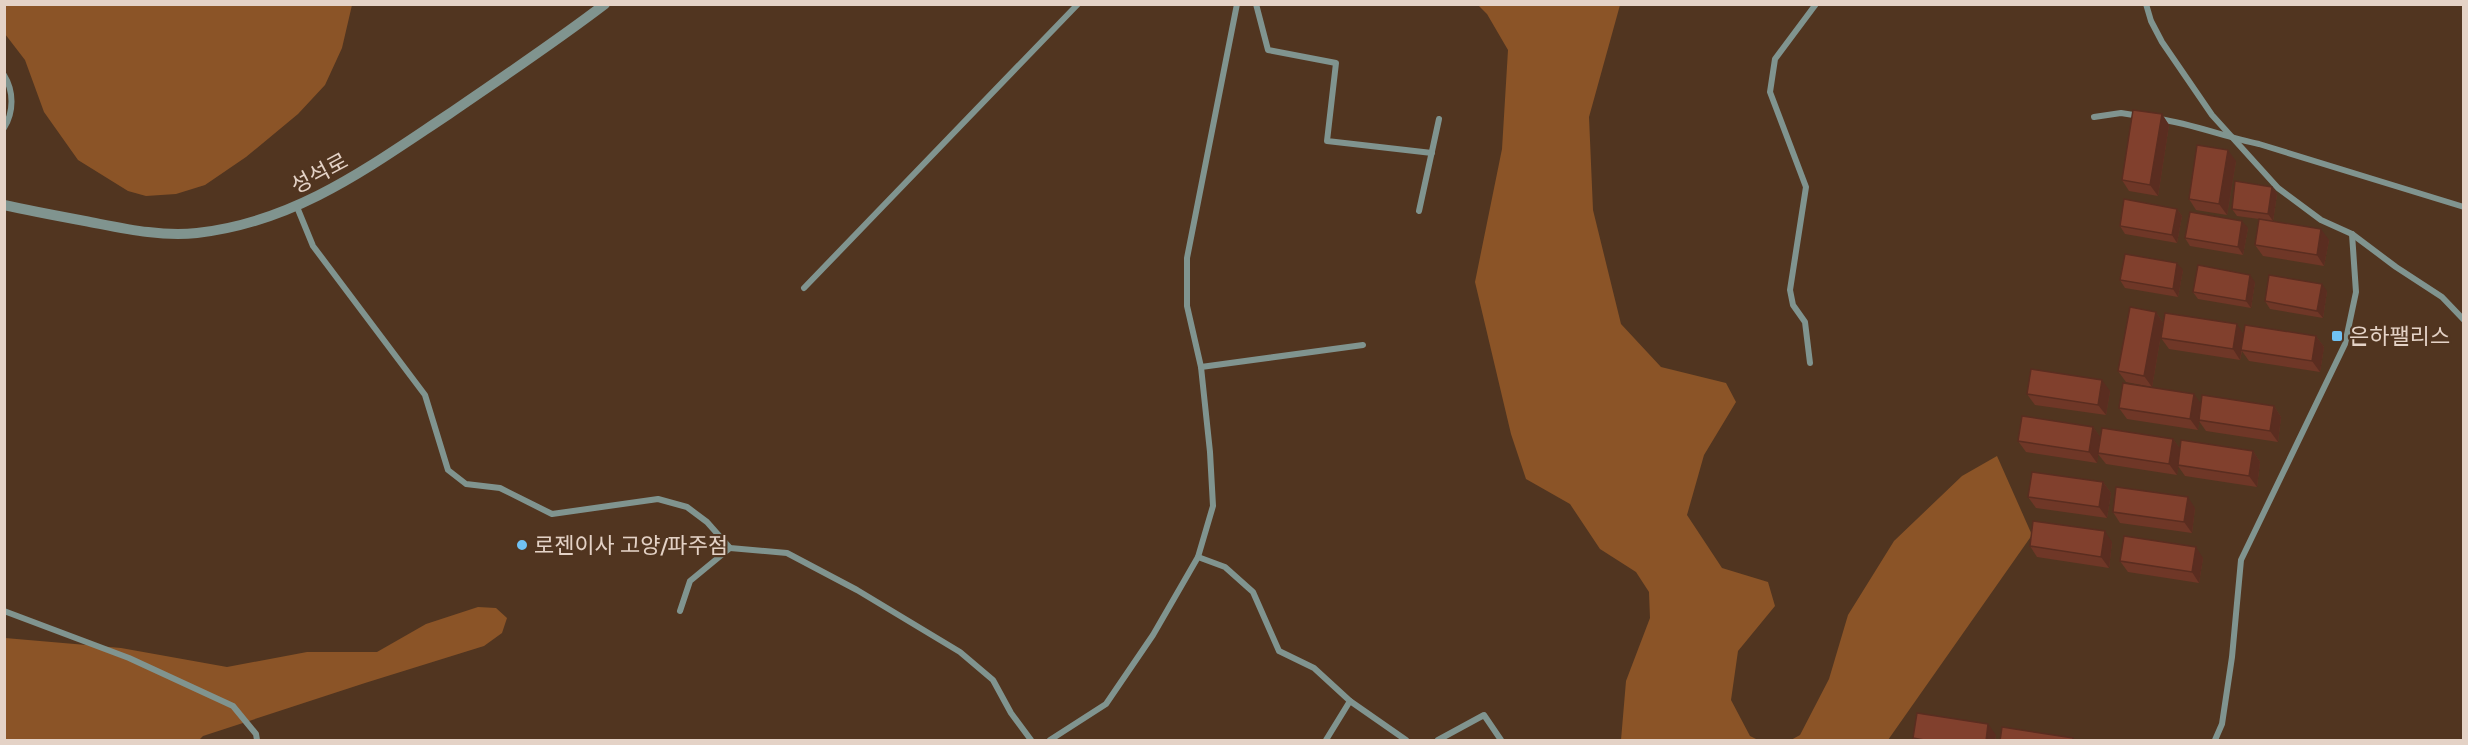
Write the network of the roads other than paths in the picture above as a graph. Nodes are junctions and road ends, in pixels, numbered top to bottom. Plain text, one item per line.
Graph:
1 (605, 4) edge
2 (1078, 4) edge
3 (1237, 4) edge
4 (1256, 4) edge
5 (1816, 4) edge
6 (2146, 4) edge
7 (4, 75) edge
8 (2094, 117) dead end
9 (1439, 118) dead end
10 (4, 128) edge
11 (2233, 138) junction
12 (1432, 153) junction
13 (4, 205) edge
14 (297, 207) junction
15 (2463, 207) edge
16 (1419, 211) dead end
17 (2352, 234) junction
18 (804, 288) dead end
19 (2463, 320) edge
20 (1364, 345) dead end
21 (1810, 363) dead end
22 (1201, 367) junction
23 (730, 548) junction
24 (1198, 557) junction
25 (4, 611) edge
26 (680, 611) dead end
27 (1350, 701) junction
28 (257, 741) edge
29 (1031, 741) edge
30 (1050, 741) edge
31 (1326, 741) edge
32 (1406, 741) edge
33 (1438, 741) edge
34 (1501, 741) edge
35 (2215, 741) edge

1 - 14 street, 성석로
2 - 18 street
3 - 22 street
4 - 12 street
5 - 21 street
6 - 11 street
7 - 10 street
8 - 11 street
9 - 12 street
11 - 15 street
11 - 17 street
12 - 16 street
13 - 14 street, 성석로
14 - 23 street
17 - 19 street
17 - 35 street
20 - 22 street
22 - 24 street
23 - 26 street
23 - 29 street
24 - 27 street
24 - 30 street
25 - 28 street
27 - 31 street
27 - 32 street
33 - 34 street

